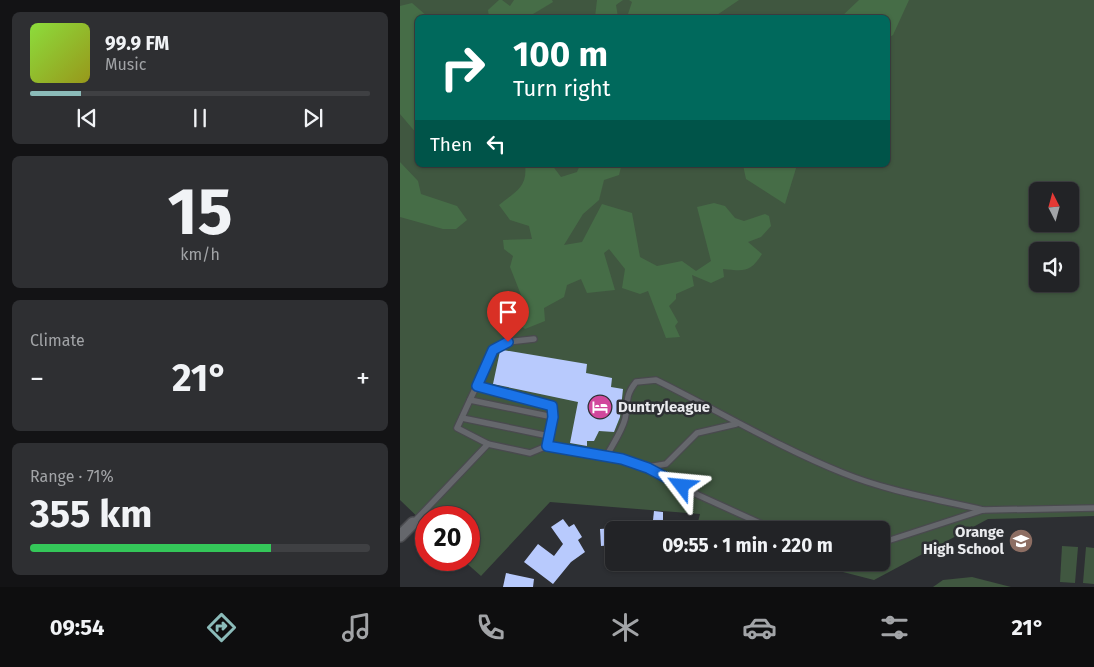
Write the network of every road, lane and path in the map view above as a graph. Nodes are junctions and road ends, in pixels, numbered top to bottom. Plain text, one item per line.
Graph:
1 (534, 339) dead end
2 (477, 386) junction
3 (470, 400) junction
4 (553, 417) junction
5 (462, 418) junction
6 (739, 424) junction
7 (549, 436) junction
8 (488, 444) junction
9 (547, 446) junction
10 (607, 455) junction
11 (648, 468) junction
12 (1094, 508) edge
13 (983, 510) junction
14 (755, 521) edge
15 (413, 523) joint
16 (400, 536) edge
17 (890, 540) edge

1 - 2 lane
2 - 3 lane
2 - 4 lane
3 - 4 lane
3 - 5 lane
4 - 7 lane
5 - 7 lane
5 - 8 lane
6 - 10 lane
6 - 11 lane
6 - 13 lane
7 - 9 lane
8 - 9 lane
8 - 15 lane
9 - 10 lane
10 - 11 lane
11 - 14 lane
12 - 13 lane
13 - 17 lane
15 - 16 street

